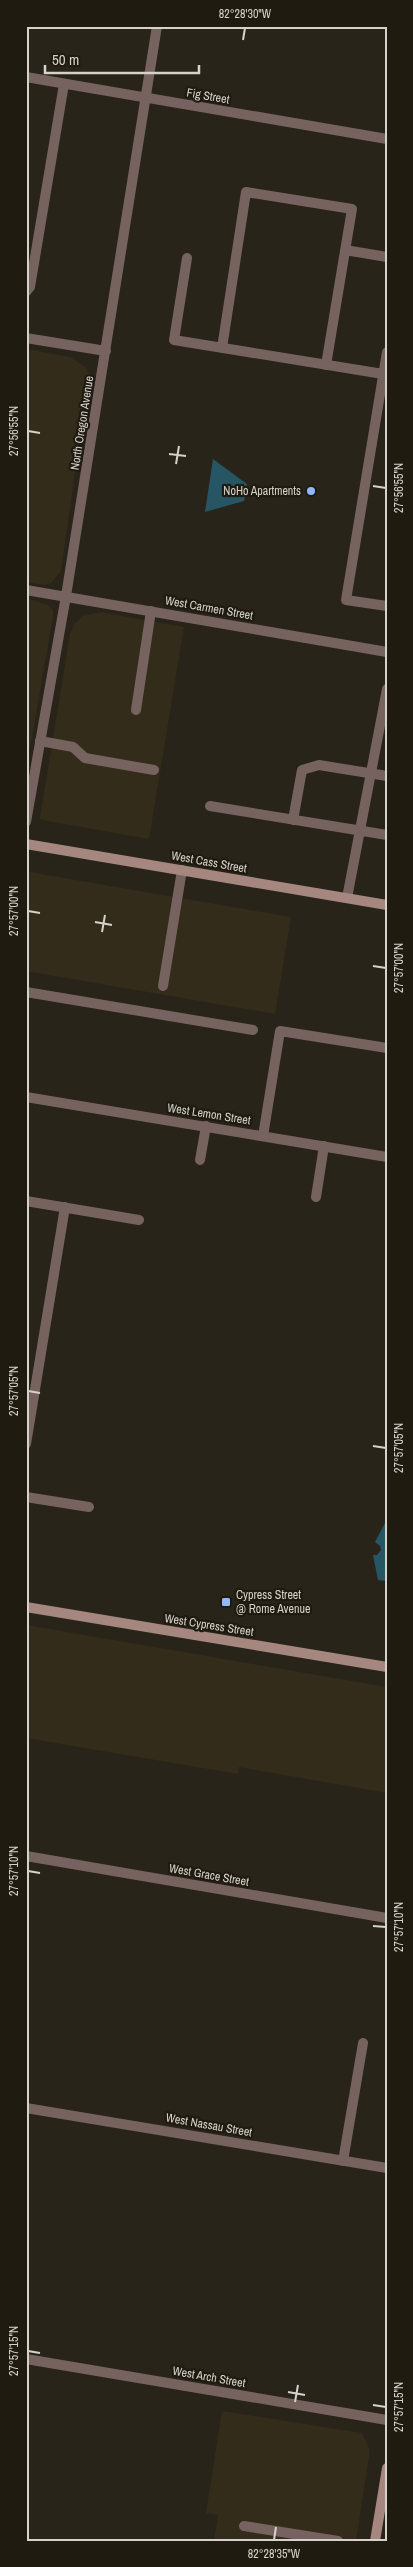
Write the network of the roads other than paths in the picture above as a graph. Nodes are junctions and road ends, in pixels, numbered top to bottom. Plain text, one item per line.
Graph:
1 (157, 26) edge
2 (26, 77) edge
3 (64, 84) junction
4 (146, 98) junction
5 (387, 139) edge
6 (345, 250) junction
7 (187, 258) dead end
8 (387, 258) edge
9 (26, 292) edge
10 (26, 338) edge
11 (222, 348) junction
12 (106, 351) junction
13 (387, 352) edge
14 (326, 365) junction
15 (383, 374) junction
16 (26, 590) edge
17 (66, 596) junction
18 (387, 606) edge
19 (152, 611) junction
20 (387, 652) edge
21 (387, 689) edge
22 (136, 710) dead end
23 (384, 718) edge
24 (40, 741) junction
25 (154, 770) dead end
26 (370, 773) junction
27 (387, 776) edge
28 (210, 806) dead end
29 (293, 820) junction
30 (26, 822) edge
31 (360, 831) junction
32 (387, 835) edge
33 (26, 844) edge
34 (182, 870) junction
35 (346, 898) junction
36 (387, 904) edge
37 (163, 986) dead end
38 (26, 992) edge
39 (253, 1030) dead end
40 (387, 1048) edge
41 (26, 1097) edge
42 (206, 1126) junction
43 (263, 1136) junction
44 (324, 1146) junction
45 (387, 1156) edge
46 (200, 1160) dead end
47 (316, 1197) dead end
48 (26, 1201) edge
49 (65, 1207) junction
50 (139, 1220) dead end
51 (26, 1444) edge
52 (26, 1497) edge
53 (89, 1507) dead end
54 (26, 1607) edge
55 (387, 1667) edge
56 (26, 1856) edge
57 (387, 1918) edge
58 (363, 2043) dead end
59 (26, 2108) edge
60 (343, 2161) junction
61 (387, 2168) edge
62 (26, 2359) edge
63 (387, 2420) edge
64 (387, 2468) edge
65 (244, 2526) dead end
66 (338, 2541) edge
67 (375, 2541) edge

1 - 4 street, North Oregon Avenue
2 - 3 street, Fig Street
3 - 4 street, Fig Street
3 - 9 street
4 - 5 street, Fig Street
4 - 12 street, North Oregon Avenue
6 - 8 street
6 - 11 street
6 - 14 street
7 - 11 street
10 - 12 street
11 - 14 street
12 - 17 street, North Oregon Avenue
13 - 15 street
14 - 15 street
15 - 18 street
16 - 17 street, West Carmen Street
17 - 19 street, West Carmen Street
17 - 24 street, North Oregon Avenue
19 - 20 street, West Carmen Street
19 - 22 street
21 - 23 street
23 - 26 street
24 - 25 street
24 - 30 street, North Oregon Avenue
26 - 27 street
26 - 29 street
26 - 31 street
28 - 29 street
29 - 31 street
31 - 32 street
31 - 35 street
33 - 34 street, West Cass Street
34 - 35 street, West Cass Street
34 - 37 street
35 - 36 street, West Cass Street
38 - 39 street
40 - 43 street
41 - 42 street, West Lemon Street
42 - 43 street, West Lemon Street
42 - 46 street
43 - 44 street, West Lemon Street
44 - 45 street, West Lemon Street
44 - 47 street
48 - 49 street
49 - 50 street
49 - 51 street
52 - 53 street
54 - 55 street, West Cypress Street
56 - 57 street, West Grace Street
58 - 60 street
59 - 60 street, West Nassau Street
60 - 61 street, West Nassau Street
62 - 63 street, West Arch Street
64 - 67 street
65 - 66 street

